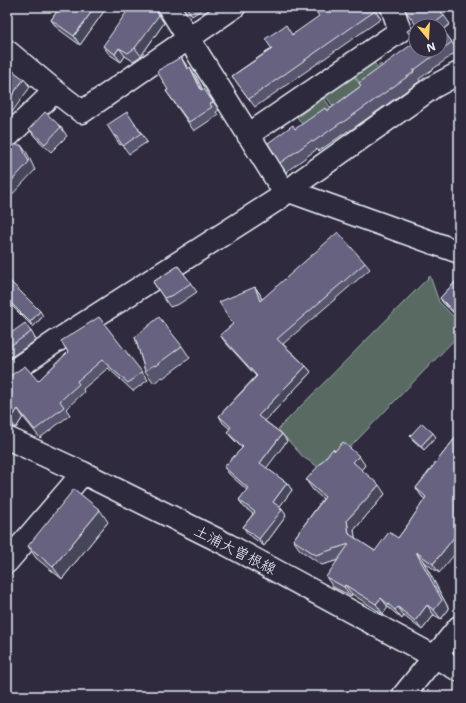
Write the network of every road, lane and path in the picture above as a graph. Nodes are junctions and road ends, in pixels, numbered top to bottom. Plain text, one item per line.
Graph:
1 (169, 7) edge
2 (234, 7) edge
3 (392, 7) edge
4 (188, 39) junction
5 (7, 51) edge
6 (459, 73) edge
7 (55, 91) junction
8 (248, 135) junction
9 (7, 137) edge
10 (289, 191) junction
11 (459, 252) edge
12 (7, 375) edge
13 (7, 438) edge
14 (83, 473) junction
15 (7, 562) edge
16 (459, 627) edge
17 (435, 656) junction
18 (459, 670) edge
19 (404, 696) edge

1 - 4 street
2 - 4 street
3 - 8 street
4 - 7 street
4 - 8 street
5 - 7 street
6 - 10 street
7 - 9 street
8 - 10 street
10 - 11 street
10 - 12 street
13 - 14 street, 土浦大曽根線
14 - 15 street
14 - 17 street, 土浦大曽根線
16 - 17 street
17 - 18 street, 土浦大曽根線
17 - 19 street

